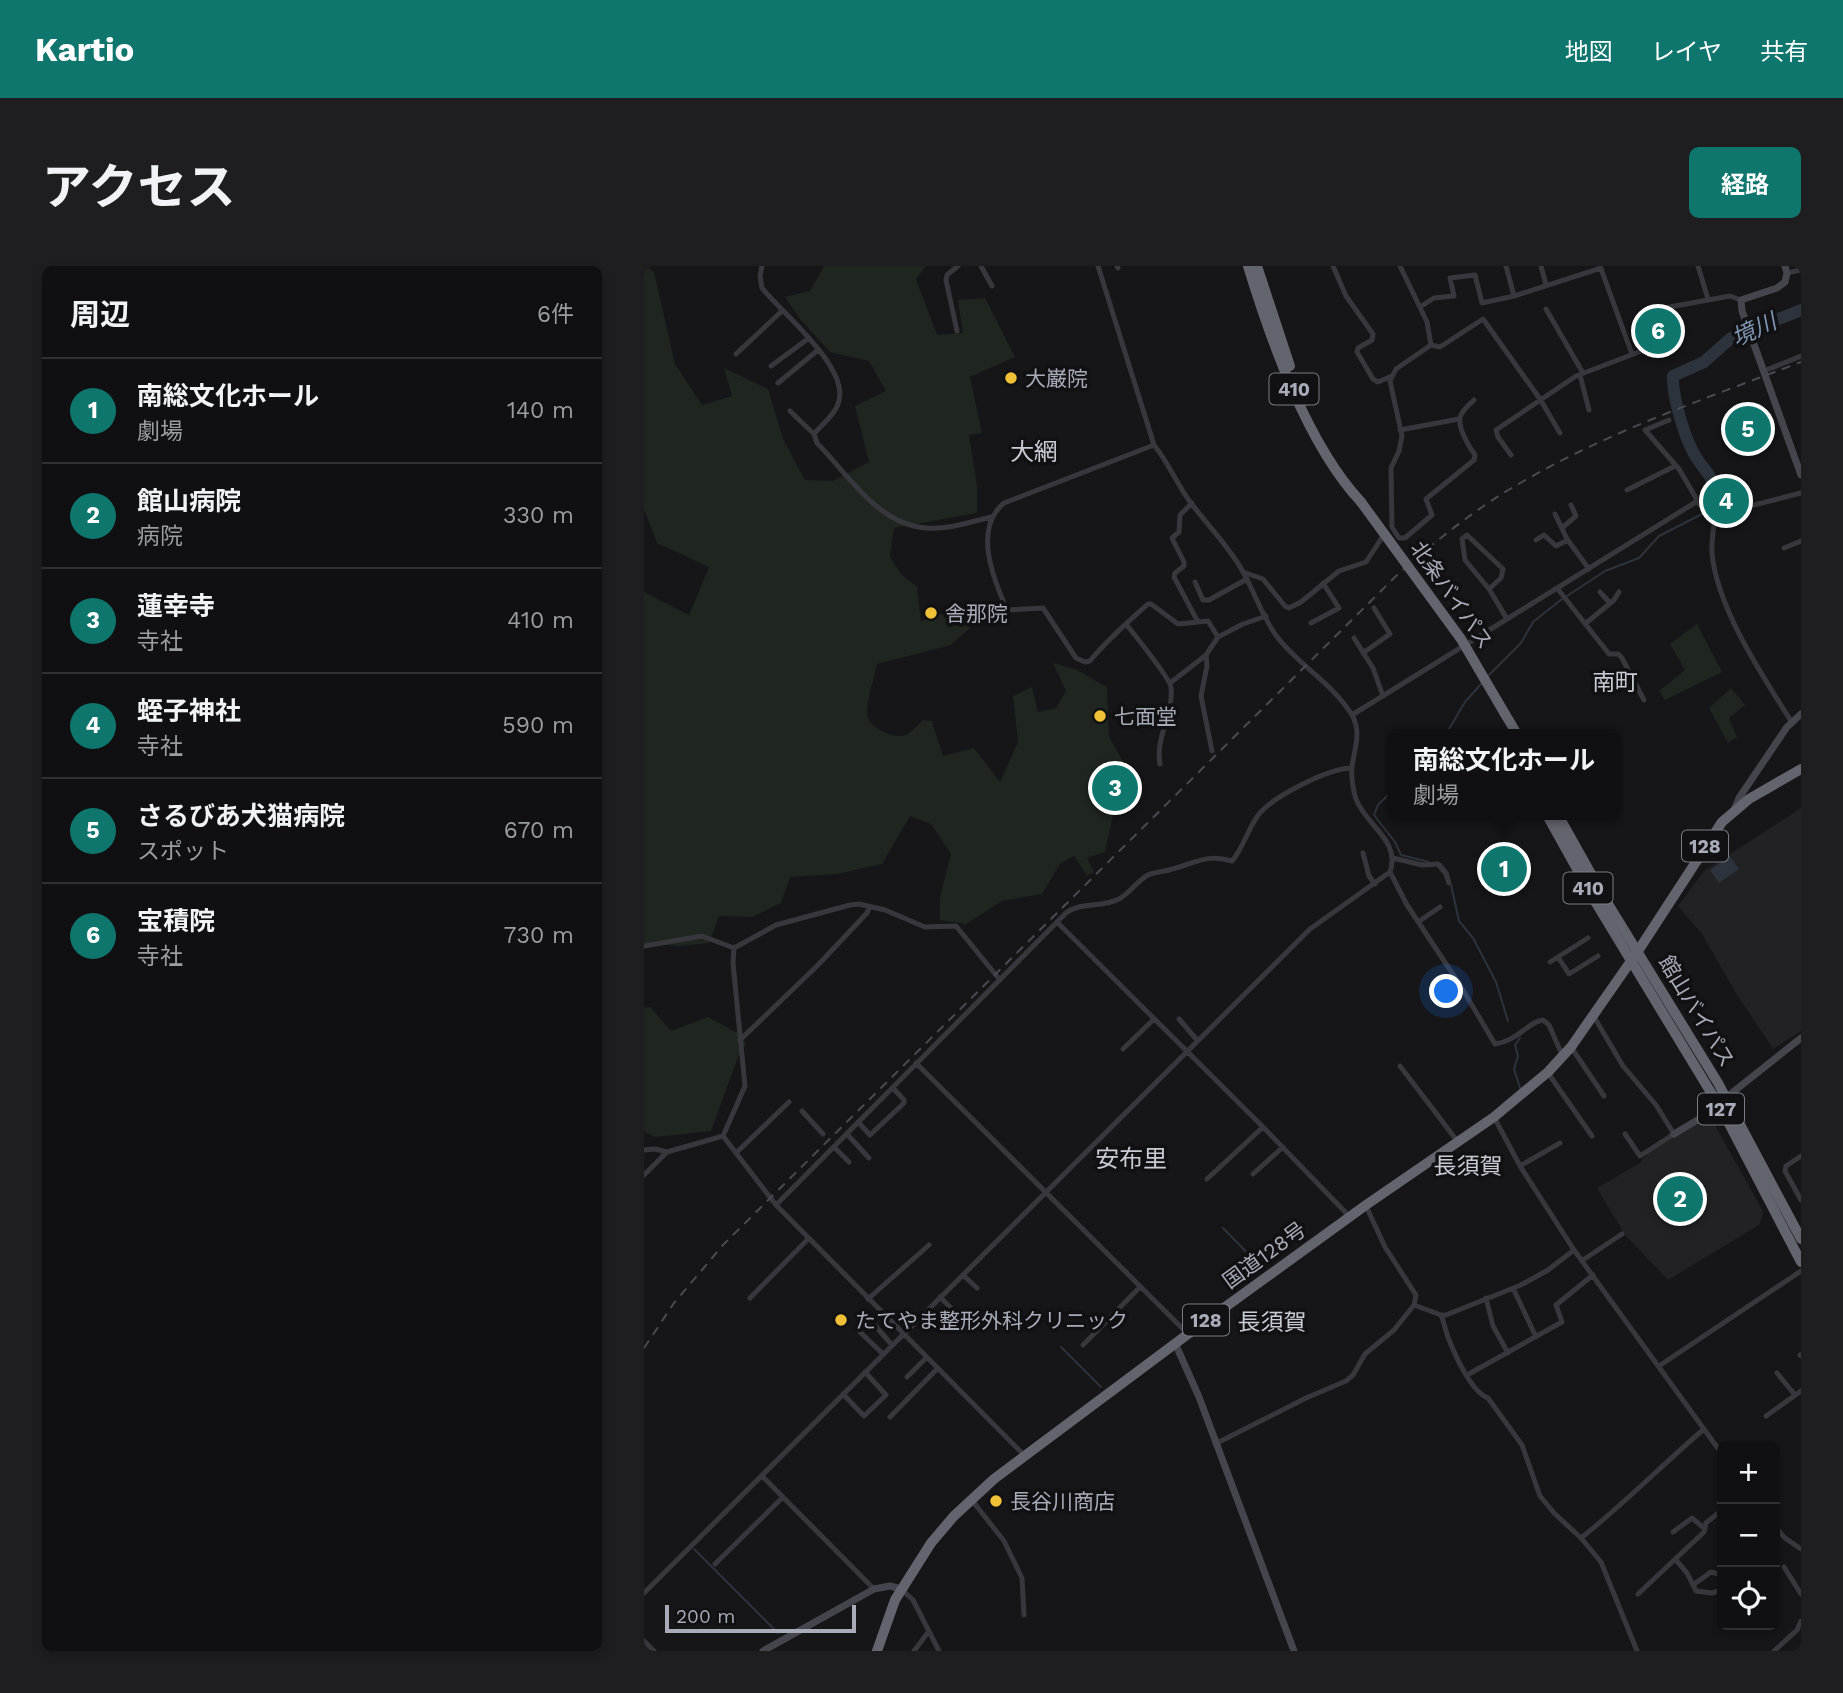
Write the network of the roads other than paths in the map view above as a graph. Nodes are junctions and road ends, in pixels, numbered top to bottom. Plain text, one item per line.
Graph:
1 (762, 266) edge
2 (958, 266) edge
3 (981, 266) edge
4 (1098, 266) edge
5 (1333, 266) edge
6 (1400, 266) edge
7 (1506, 266) edge
8 (1541, 266) edge
9 (1698, 266) edge
10 (1254, 267) edge
11 (1600, 267) edge
12 (1786, 270) edge
13 (1801, 270) edge
14 (1546, 285) junction
15 (992, 286) dead end
16 (1514, 296) junction
17 (1708, 299) junction
18 (1741, 300) junction
19 (1420, 307) junction
20 (1546, 309) dead end
21 (782, 311) junction
22 (957, 331) dead end
23 (809, 338) junction
24 (1431, 345) junction
25 (818, 350) junction
26 (736, 354) dead end
27 (1632, 354) junction
28 (1801, 356) edge
29 (771, 366) dead end
30 (1764, 371) junction
31 (1581, 374) junction
32 (1392, 376) junction
33 (778, 383) dead end
34 (1540, 399) junction
35 (1474, 400) dead end
36 (1589, 410) dead end
37 (790, 411) dead end
38 (1459, 419) junction
39 (1669, 421) dead end
40 (1400, 430) junction
41 (1560, 433) dead end
42 (814, 434) junction
43 (1154, 445) junction
44 (1511, 455) dead end
45 (1675, 466) junction
46 (1801, 475) edge
47 (1627, 490) dead end
48 (1801, 493) edge
49 (1696, 502) junction
50 (1192, 503) junction
51 (1571, 505) dead end
52 (1555, 514) dead end
53 (1713, 514) junction
54 (991, 517) junction
55 (1392, 527) junction
56 (1562, 528) junction
57 (1536, 540) dead end
58 (1568, 540) junction
59 (1801, 541) edge
60 (1784, 548) dead end
61 (1588, 569) junction
62 (1243, 572) junction
63 (1247, 579) junction
64 (1195, 582) dead end
65 (1323, 583) junction
66 (1489, 589) junction
67 (1559, 591) junction
68 (1600, 592) dead end
69 (1619, 592) dead end
70 (1610, 603) junction
71 (1374, 608) dead end
72 (1266, 616) junction
73 (1507, 619) junction
74 (1198, 622) junction
75 (1311, 623) dead end
76 (1126, 624) junction
77 (1585, 624) junction
78 (1218, 637) junction
79 (1354, 638) dead end
80 (1363, 653) junction
81 (1206, 655) junction
82 (1170, 683) junction
83 (1383, 696) junction
84 (1644, 700) dead end
85 (1801, 714) edge
86 (1352, 715) junction
87 (1791, 721) junction
88 (1512, 729) edge
89 (1212, 751) dead end
90 (1160, 764) dead end
91 (1352, 768) junction
92 (1801, 769) edge
93 (1734, 810) junction
94 (1550, 820) edge
95 (1561, 820) edge
96 (1363, 853) dead end
97 (1393, 858) junction
98 (1390, 872) junction
99 (1448, 883) dead end
100 (1375, 884) junction
101 (1440, 906) dead end
102 (869, 908) junction
103 (1418, 922) junction
104 (1058, 923) junction
105 (1588, 938) dead end
106 (644, 946) edge
107 (734, 948) junction
108 (1638, 951) junction
109 (1598, 956) dead end
110 (1558, 957) junction
111 (1631, 961) junction
112 (1550, 962) dead end
113 (1000, 980) junction
114 (1592, 1014) junction
115 (1154, 1019) junction
116 (1179, 1019) dead end
117 (1801, 1038) edge
118 (740, 1040) junction
119 (1197, 1040) junction
120 (1571, 1047) junction
121 (1123, 1049) dead end
122 (1186, 1051) junction
123 (1563, 1057) junction
124 (916, 1063) junction
125 (1400, 1066) dead end
126 (1548, 1073) junction
127 (893, 1088) junction
128 (1604, 1096) dead end
129 (1721, 1099) junction
130 (789, 1102) dead end
131 (802, 1111) dead end
132 (1494, 1117) junction
133 (858, 1122) junction
134 (1263, 1126) junction
135 (823, 1134) dead end
136 (847, 1134) junction
137 (1625, 1134) dead end
138 (1674, 1134) junction
139 (723, 1136) junction
140 (1592, 1136) dead end
141 (1458, 1142) junction
142 (1560, 1143) dead end
143 (834, 1147) junction
144 (1283, 1147) junction
145 (644, 1150) edge
146 (667, 1152) junction
147 (736, 1153) junction
148 (1801, 1156) edge
149 (869, 1158) dead end
150 (849, 1162) dead end
151 (1520, 1166) junction
152 (1253, 1174) dead end
153 (644, 1175) edge
154 (1207, 1179) dead end
155 (1045, 1192) junction
156 (1801, 1199) edge
157 (1366, 1205) junction
158 (776, 1206) junction
159 (1350, 1216) junction
160 (1622, 1234) dead end
161 (808, 1239) junction
162 (1801, 1239) edge
163 (929, 1245) dead end
164 (1574, 1250) junction
165 (1583, 1260) junction
166 (1801, 1262) edge
167 (1801, 1271) edge
168 (963, 1275) junction
169 (1593, 1275) junction
170 (1140, 1287) junction
171 (1513, 1288) junction
172 (977, 1289) dead end
173 (940, 1297) junction
174 (750, 1298) dead end
175 (1486, 1298) junction
176 (868, 1299) junction
177 (1415, 1305) junction
178 (954, 1311) dead end
179 (1441, 1315) junction
180 (872, 1322) dead end
181 (860, 1332) dead end
182 (904, 1334) junction
183 (1188, 1334) junction
184 (1536, 1337) junction
185 (1175, 1343) junction
186 (892, 1345) junction
187 (1083, 1345) dead end
188 (1508, 1353) junction
189 (883, 1354) junction
190 (926, 1358) junction
191 (1659, 1366) junction
192 (937, 1369) junction
193 (865, 1373) junction
194 (1777, 1373) dead end
195 (1467, 1375) junction
196 (907, 1377) dead end
197 (1798, 1393) edge
198 (843, 1394) junction
199 (1766, 1416) dead end
200 (890, 1417) dead end
201 (1704, 1429) junction
202 (1215, 1444) junction
203 (1717, 1447) edge
204 (1024, 1455) junction
205 (762, 1476) junction
206 (783, 1497) junction
207 (971, 1499) junction
208 (1717, 1514) edge
209 (1705, 1529) junction
210 (1673, 1532) dead end
211 (1780, 1532) edge
212 (1581, 1538) junction
213 (1801, 1549) edge
214 (1675, 1559) junction
215 (715, 1564) dead end
216 (1784, 1567) dead end
217 (1717, 1574) edge
218 (1693, 1586) junction
219 (874, 1589) junction
220 (901, 1589) junction
221 (1717, 1592) edge
222 (644, 1593) edge
223 (1638, 1594) dead end
224 (1801, 1594) edge
225 (1024, 1615) dead end
226 (1801, 1621) edge
227 (929, 1631) junction
228 (644, 1641) edge
229 (654, 1651) edge
230 (763, 1651) edge
231 (877, 1651) edge
232 (914, 1651) edge
233 (939, 1651) edge
234 (1294, 1651) edge
235 (1637, 1651) edge
236 (1774, 1651) edge

1 - 21 street
2 - 22 street
3 - 15 street
4 - 43 street
5 - 32 street
6 - 19 street
7 - 16 street
8 - 14 street
9 - 17 street
10 - 88 highway, 北条バイパス / 410, bridge
11 - 14 street
11 - 27 street
12 - 13 street
12 - 18 street
14 - 16 street
16 - 19 street
17 - 18 street
17 - 27 street
18 - 30 street
19 - 24 street
20 - 31 street
21 - 23 street
21 - 26 street
23 - 25 street
23 - 29 street
24 - 32 street
24 - 34 street
25 - 33 street
25 - 42 street
27 - 31 street
28 - 30 street
30 - 46 street
31 - 34 street
31 - 36 street
32 - 40 street
34 - 41 street
34 - 44 street
35 - 38 street
37 - 42 street
38 - 40 street
38 - 55 street
39 - 45 street
40 - 55 street
42 - 54 street
43 - 50 street
43 - 54 street
45 - 47 street
45 - 49 street
48 - 53 street
49 - 53 street
49 - 61 street
50 - 62 street
50 - 74 street
51 - 56 street
52 - 56 street
53 - 87 street
54 - 76 street
55 - 65 street
56 - 58 street
57 - 58 street
58 - 61 street
59 - 60 street
61 - 67 street
62 - 63 street
62 - 65 street
63 - 64 street
63 - 72 street
65 - 75 street
66 - 66 street
66 - 73 street
67 - 73 street
67 - 77 street
68 - 70 street
69 - 70 street
70 - 77 street
71 - 80 street
72 - 78 street
72 - 86 street
73 - 83 street
74 - 76 street
74 - 78 street
76 - 82 street
77 - 84 street
78 - 81 street
79 - 80 street
80 - 83 street
81 - 82 street
81 - 89 street
82 - 90 street
83 - 86 street
85 - 87 street
86 - 91 street
87 - 93 street
91 - 97 street
91 - 104 street
92 - 93 highway, 128
93 - 108 highway, 128
94 - 111 highway, 410
95 - 108 highway, 410
96 - 100 street
97 - 98 street
97 - 99 street
98 - 100 street
98 - 103 street
100 - 119 street
101 - 103 street
102 - 107 street
102 - 113 street
102 - 118 street
103 - 123 street
104 - 113 street
104 - 115 street
105 - 110 street
106 - 107 street
107 - 118 street
108 - 111 highway, 128
108 - 129 highway, 館山バイパス / 127
109 - 110 street
110 - 112 street
111 - 114 highway, 国道128号 / 128
111 - 129 highway, 館山バイパス / 127
113 - 124 street
114 - 120 highway, 国道128号 / 128
114 - 138 street
115 - 121 street
115 - 122 street
116 - 119 street
117 - 129 street
118 - 139 street
119 - 122 street
120 - 123 highway, 国道128号 / 128
120 - 128 street
122 - 134 street
122 - 155 street
123 - 126 highway, 国道128号 / 128
124 - 127 street
124 - 155 street
125 - 141 street
126 - 132 highway, 国道128号 / 128
126 - 140 street
127 - 133 street
127 - 133 street
129 - 138 street
129 - 162 highway, 館山バイパス / 127
129 - 166 highway, 館山バイパス / 127
130 - 147 street
131 - 135 street
132 - 141 highway, 国道128号 / 128
132 - 151 street
133 - 136 street
134 - 144 street
134 - 154 street
136 - 143 street
136 - 149 street
137 - 138 street
139 - 146 street
139 - 147 street
141 - 157 highway, 国道128号 / 128
142 - 151 street
143 - 150 street
143 - 158 street
144 - 152 street
144 - 159 street
145 - 146 street
146 - 153 street
147 - 158 street
148 - 156 street
151 - 164 street
155 - 168 street
155 - 170 street
157 - 159 highway, 国道128号 / 128
157 - 177 street
158 - 161 street
159 - 183 highway, 国道128号 / 128
160 - 165 street
161 - 174 street
161 - 176 street
163 - 176 street
164 - 165 street
164 - 171 street
165 - 169 street
167 - 191 street
168 - 172 street
168 - 173 street
169 - 184 street
169 - 191 street
170 - 183 street
170 - 187 street
171 - 175 street
171 - 184 street
173 - 178 street
173 - 182 street
175 - 179 street
175 - 188 street
176 - 182 street
177 - 179 street
177 - 202 street
179 - 195 street
180 - 186 street
181 - 189 street
182 - 186 street
182 - 190 street
183 - 185 highway, 国道128号 / 128
184 - 188 street
185 - 202 street
185 - 204 highway, 国道128号 / 128
186 - 189 street
188 - 195 street
189 - 193 street
190 - 192 street
190 - 196 street
191 - 201 street
192 - 200 street
192 - 204 street
193 - 198 street
193 - 198 street
194 - 197 street
195 - 212 street
197 - 199 street
198 - 205 street
201 - 203 street
201 - 212 street
202 - 234 street
204 - 207 highway, 国道128号 / 128
205 - 206 street
205 - 222 street
206 - 215 street
206 - 219 street
207 - 220 highway, 国道128号 / 128
207 - 225 street
208 - 209 street
209 - 210 street
209 - 214 street
211 - 213 street
212 - 235 street
214 - 218 street
214 - 223 street
216 - 224 street
217 - 218 street
218 - 221 street
219 - 220 street
219 - 230 street
220 - 227 street
220 - 231 highway, 国道128号 / 128
226 - 236 street
227 - 232 street
227 - 233 street
228 - 229 street

